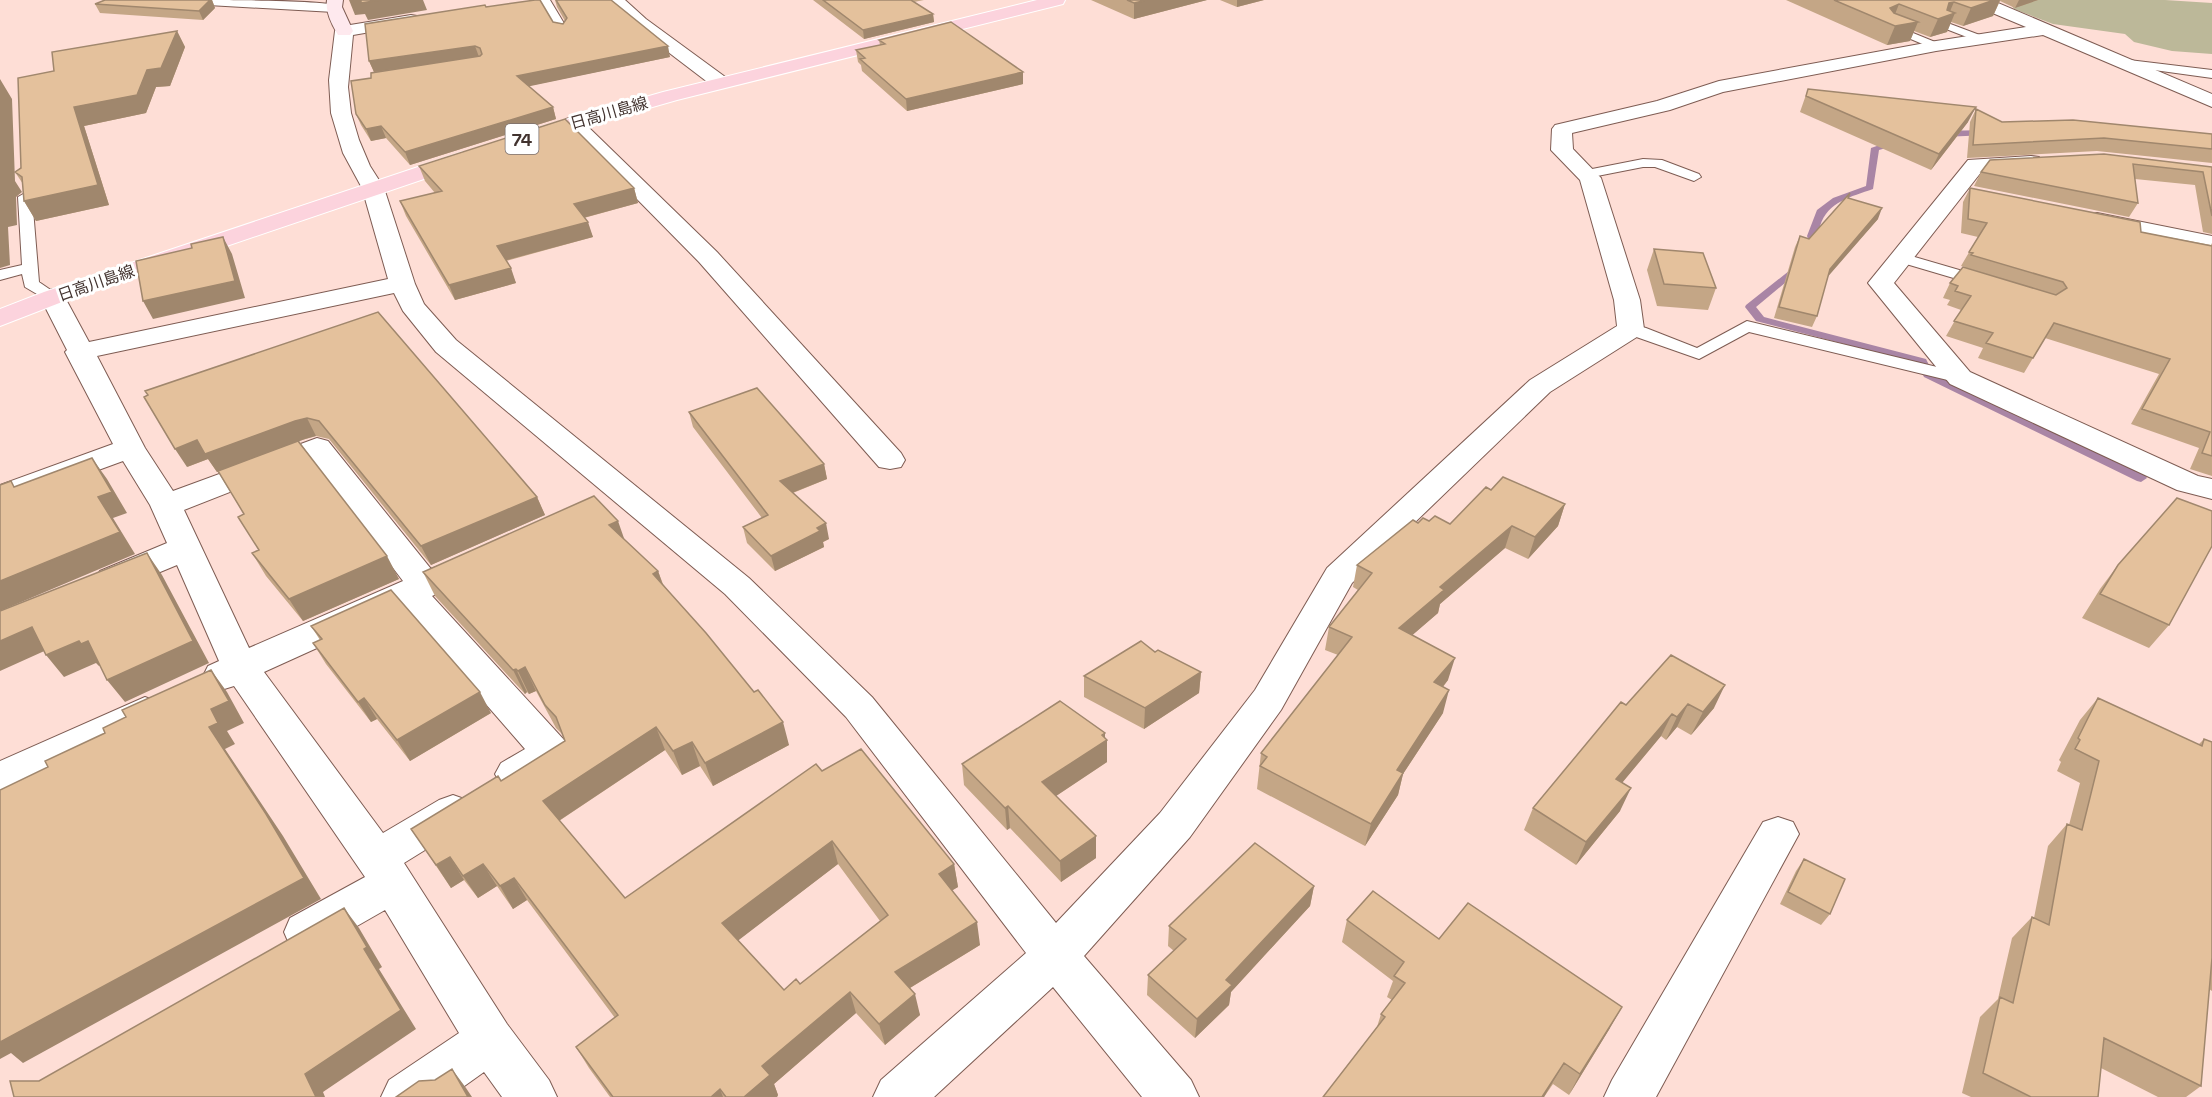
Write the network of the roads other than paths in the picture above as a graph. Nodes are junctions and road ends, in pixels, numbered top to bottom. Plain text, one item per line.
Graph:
1 (208, 0) edge
2 (545, 0) edge
3 (615, 0) edge
4 (1057, 0) edge
5 (1977, 0) edge
6 (338, 13) edge
7 (423, 18) edge
8 (1891, 27) edge
9 (562, 30) edge
10 (2042, 30) junction
11 (1941, 35) junction
12 (2129, 64) junction
13 (2212, 74) edge
14 (721, 83) junction
15 (2212, 101) edge
16 (573, 123) junction
17 (513, 142) edge
18 (481, 152) edge
19 (2053, 161) edge
20 (1587, 174) junction
21 (1694, 177) dead end
22 (373, 188) junction
23 (25, 196) edge
24 (2071, 214) edge
25 (2212, 243) edge
26 (1901, 258) junction
27 (31, 267) junction
28 (0, 275) edge
29 (402, 284) junction
30 (2002, 288) edge
31 (53, 297) junction
32 (0, 318) edge
33 (1631, 329) junction
34 (79, 352) junction
35 (1960, 378) junction
36 (130, 447) junction
37 (890, 460) dead end
38 (2212, 489) edge
39 (627, 494) junction
40 (0, 496) edge
41 (166, 505) junction
42 (596, 508) edge
43 (186, 548) junction
44 (500, 552) edge
45 (417, 589) junction
46 (87, 590) edge
47 (240, 667) junction
48 (0, 779) edge
49 (1778, 834) dead end
50 (385, 871) junction
51 (270, 952) edge
52 (1054, 956) junction
53 (490, 1040) junction
54 (406, 1097) edge
55 (532, 1097) edge
56 (898, 1097) edge
57 (1174, 1097) edge
58 (1629, 1097) edge

1 - 6 street
2 - 9 lane
3 - 14 street
4 - 14 main road, 日高川島線 / 74
5 - 10 street
6 - 7 street
6 - 22 street
8 - 11 lane
10 - 11 street
10 - 12 street
11 - 20 street
12 - 13 lane
12 - 15 street
14 - 16 main road, 日高川島線 / 74
16 - 17 main road, 日高川島線 / 74
16 - 37 street
18 - 22 main road, 日高川島線 / 74
19 - 26 street
20 - 21 lane
20 - 33 street
22 - 29 street
22 - 31 main road, 日高川島線 / 74
23 - 27 lane
24 - 25 street
26 - 30 lane
26 - 35 street
27 - 28 lane
27 - 31 lane
29 - 34 street
29 - 39 street
31 - 32 main road, 日高川島線 / 74
31 - 34 street
33 - 35 lane
33 - 52 street
34 - 36 street
35 - 38 street
36 - 40 street
36 - 41 street
39 - 42 street
39 - 52 street
41 - 43 street
41 - 45 street
43 - 46 street
43 - 47 street
44 - 45 street
45 - 47 street
45 - 50 street
47 - 48 street
47 - 50 street
49 - 58 street
50 - 51 street
50 - 53 street
52 - 56 street
52 - 57 street
53 - 54 street
53 - 55 street

